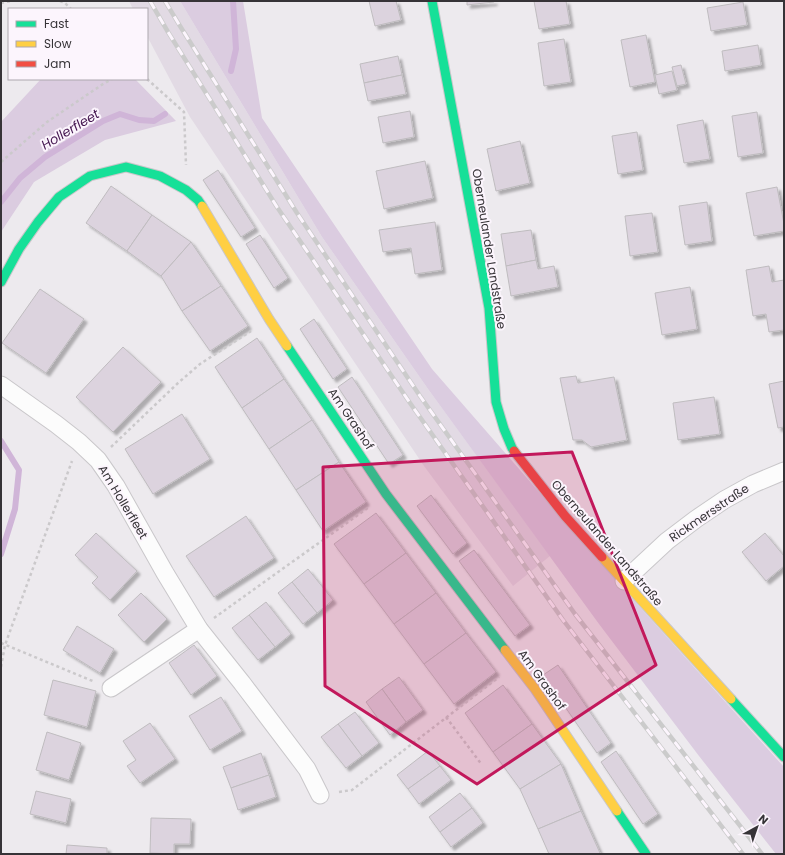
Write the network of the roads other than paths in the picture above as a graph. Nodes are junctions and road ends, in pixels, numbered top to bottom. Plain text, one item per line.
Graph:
1 (432, 1) edge
2 (1, 282) edge
3 (1, 385) edge
4 (784, 471) edge
5 (624, 581) junction
6 (199, 629) junction
7 (111, 688) road end
8 (784, 757) edge
9 (320, 795) road end
10 (646, 854) edge

1 - 5 street, Oberneulander Landstraße
2 - 10 street, Am Grashof
3 - 6 street, Am Hollerfleet
4 - 5 street, Rickmersstraße
5 - 8 street, Oberneulander Landstraße
6 - 7 street
6 - 9 street, Am Hollerfleet

